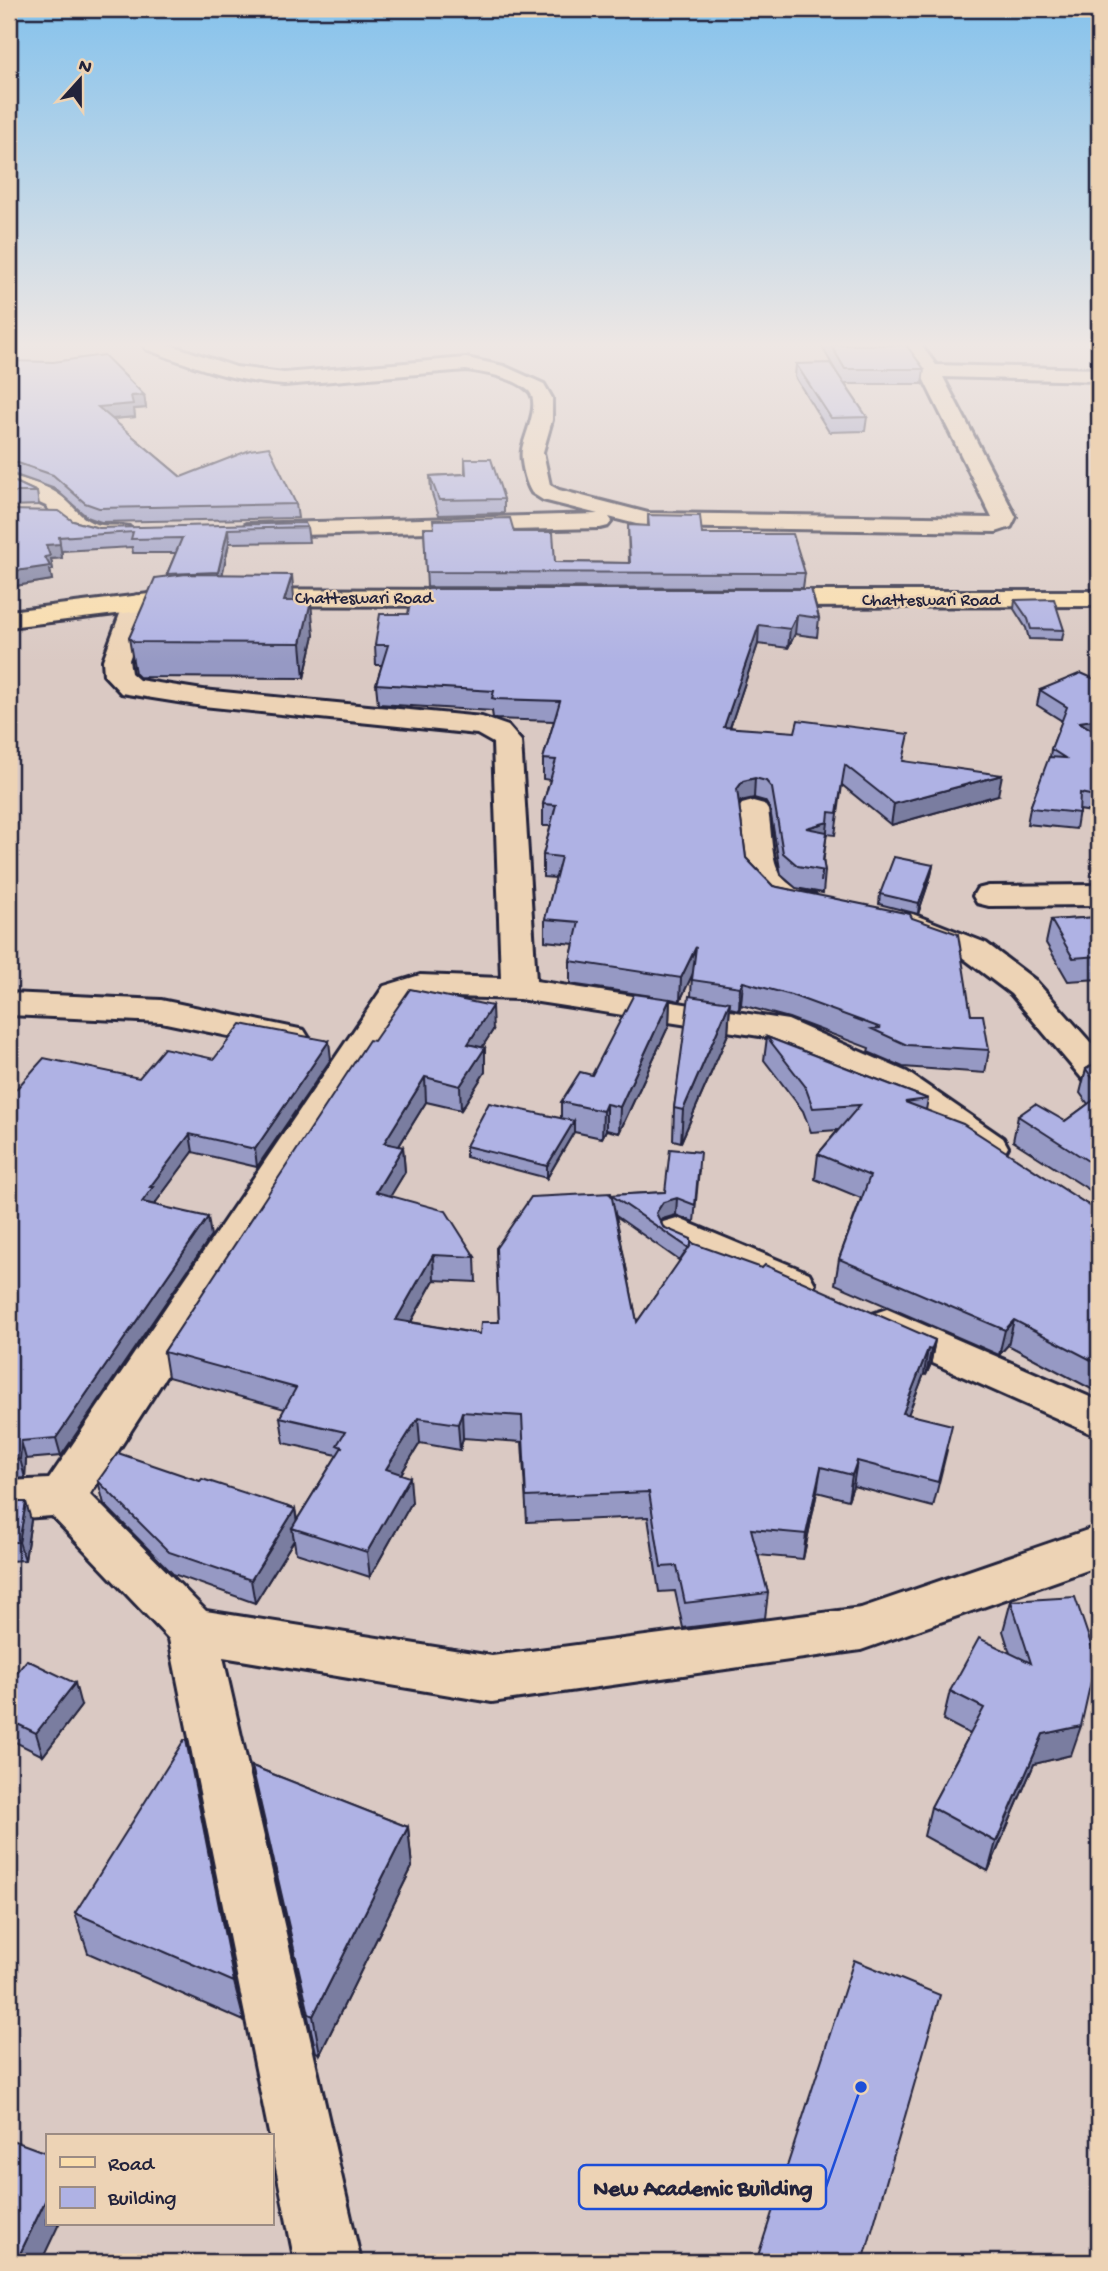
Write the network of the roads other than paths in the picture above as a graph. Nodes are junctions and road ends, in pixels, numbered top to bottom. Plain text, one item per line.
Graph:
1 (533, 451) edge
2 (971, 451) edge
3 (9, 482) edge
4 (32, 515) edge
5 (66, 515) junction
6 (648, 520) junction
7 (237, 529) edge
8 (142, 531) edge
9 (504, 598) edge
10 (737, 598) edge
11 (1099, 599) edge
12 (137, 603) junction
13 (9, 620) edge
14 (753, 810) dead end
15 (1099, 895) edge
16 (989, 896) dead end
17 (837, 909) edge
18 (878, 917) edge
19 (519, 989) junction
20 (9, 1004) edge
21 (358, 1051) junction
22 (1099, 1075) edge
23 (1010, 1161) edge
24 (677, 1232) edge
25 (1099, 1420) edge
26 (63, 1497) junction
27 (9, 1500) edge
28 (1099, 1546) edge
29 (192, 1630) junction
30 (328, 2262) edge

1 - 6 street
2 - 6 street
3 - 5 street
4 - 5 street
5 - 8 street
6 - 7 street
9 - 12 main road, Chatteswari Road
10 - 11 main road, Chatteswari Road
12 - 13 main road, Chatteswari Road
12 - 19 street
14 - 17 street
15 - 16 street
18 - 22 street
19 - 21 street
19 - 23 street
20 - 21 street
21 - 26 street
24 - 25 street
26 - 27 street
26 - 29 street
28 - 29 street
29 - 30 street

